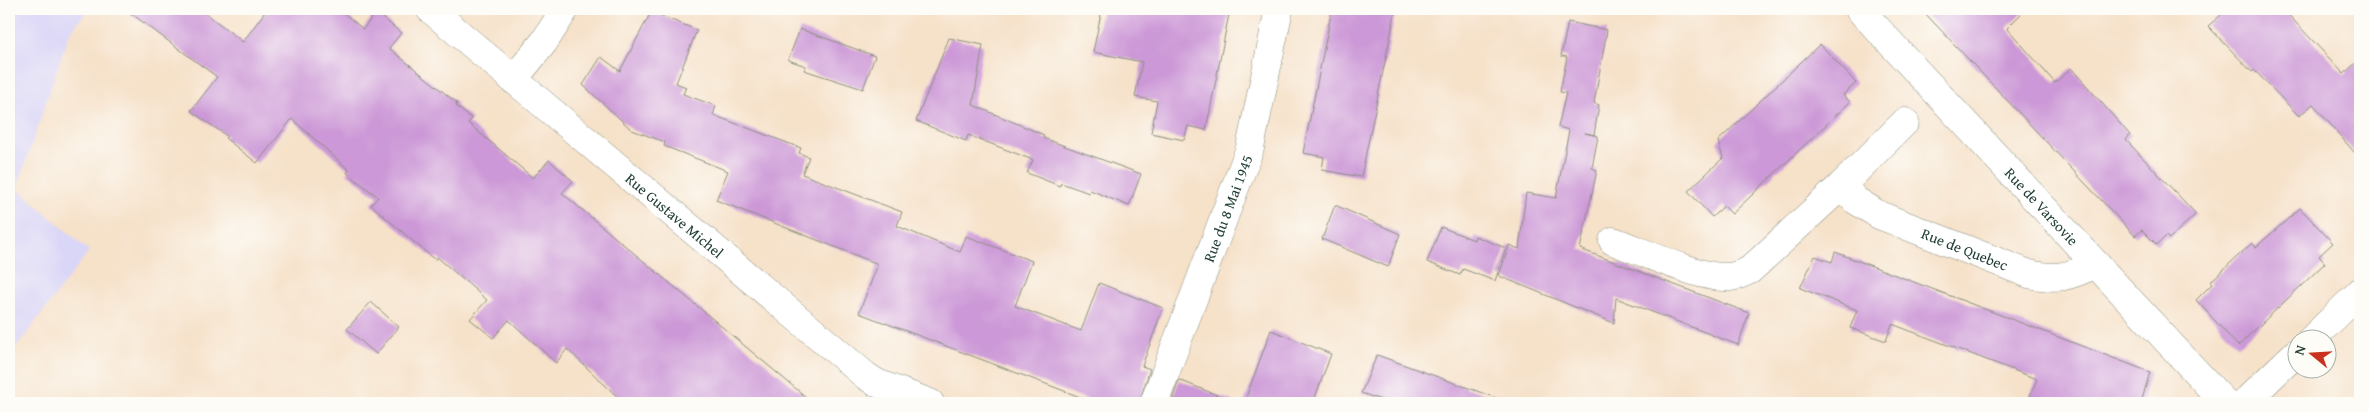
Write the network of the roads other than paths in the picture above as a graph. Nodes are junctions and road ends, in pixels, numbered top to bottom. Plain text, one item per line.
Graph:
1 (430, 9) edge
2 (565, 9) edge
3 (1279, 9) edge
4 (1859, 9) edge
5 (513, 80) junction
6 (1905, 122) dead end
7 (1842, 185) junction
8 (1613, 241) dead end
9 (2096, 264) junction
10 (2360, 292) edge
11 (2321, 330) edge
12 (2286, 363) edge
13 (879, 395) edge
14 (930, 403) edge
15 (1154, 403) edge
16 (2225, 403) edge
17 (2244, 403) edge

1 - 5 street, Rue Gustave Michel
2 - 5 street
3 - 15 street, Rue du 8 Mai 1945
4 - 9 street, Rue de Varsovie
5 - 13 street, Rue Gustave Michel
6 - 7 street
7 - 8 street
7 - 9 street, Rue de Quebec
9 - 16 street, Rue de Varsovie
10 - 11 street
12 - 17 street
13 - 14 street, Rue Gustave Michel

